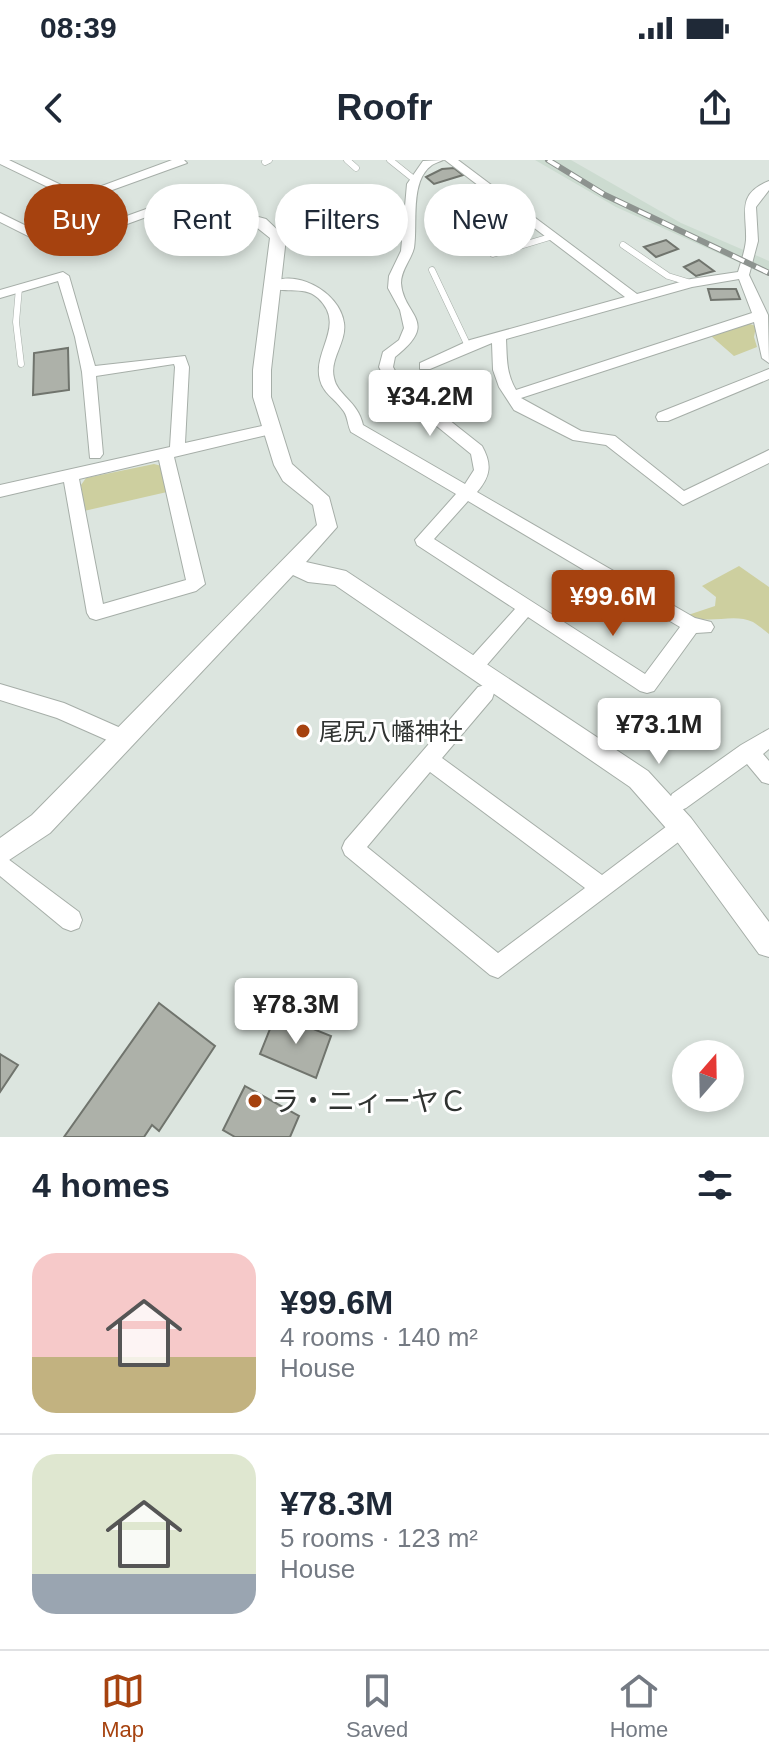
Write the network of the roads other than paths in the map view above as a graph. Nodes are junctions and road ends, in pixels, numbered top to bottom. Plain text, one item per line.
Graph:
1 (0, 160) edge
2 (178, 160) edge
3 (348, 160) edge
4 (390, 160) edge
5 (437, 160) edge
6 (451, 160) edge
7 (15, 168) junction
8 (356, 168) dead end
9 (0, 176) edge
10 (415, 180) junction
11 (769, 184) edge
12 (144, 214) edge
13 (0, 217) edge
14 (259, 220) edge
15 (550, 237) junction
16 (753, 239) junction
17 (536, 241) edge
18 (769, 242) edge
19 (623, 245) dead end
20 (432, 270) dead end
21 (743, 275) junction
22 (691, 283) junction
23 (273, 285) junction
24 (19, 288) junction
25 (0, 294) edge
26 (636, 299) junction
27 (761, 315) junction
28 (499, 338) junction
29 (468, 346) junction
30 (769, 358) edge
31 (21, 364) dead end
32 (425, 366) dead end
33 (89, 372) junction
34 (769, 374) edge
35 (513, 396) junction
36 (663, 417) dead end
37 (271, 429) junction
38 (172, 453) junction
39 (95, 454) dead end
40 (769, 456) edge
41 (71, 476) junction
42 (0, 491) edge
43 (468, 492) junction
44 (293, 565) junction
45 (526, 608) junction
46 (473, 668) junction
47 (0, 692) edge
48 (485, 693) dead end
49 (769, 738) edge
50 (125, 739) junction
51 (748, 751) junction
52 (429, 760) junction
53 (769, 775) edge
54 (679, 801) dead end
55 (682, 827) junction
56 (0, 853) edge
57 (0, 863) edge
58 (601, 887) junction
59 (71, 920) dead end
60 (766, 933) edge

1 - 7 street
2 - 7 street
3 - 8 lane
4 - 10 lane
5 - 10 street
6 - 15 street
7 - 9 street
10 - 43 street
11 - 16 street
12 - 13 street
14 - 23 street
15 - 17 lane
15 - 26 street
16 - 18 street
16 - 21 street
19 - 22 lane
20 - 29 lane
21 - 22 street
21 - 27 street
22 - 26 street
23 - 37 street
23 - 43 street
24 - 25 street
24 - 31 lane
24 - 33 street
26 - 28 street
27 - 30 street
27 - 35 street
28 - 29 street
28 - 35 street
29 - 32 street
33 - 38 street
33 - 39 street
34 - 36 street
35 - 40 street
37 - 38 street
37 - 44 street
38 - 41 street
38 - 41 street
41 - 42 street
43 - 45 street
43 - 45 street
44 - 46 street
44 - 50 street
45 - 46 street
46 - 55 street
47 - 50 street
48 - 52 street
49 - 51 street
50 - 56 street
51 - 53 street
51 - 54 street
52 - 58 street
52 - 58 street
55 - 58 street
55 - 60 street
57 - 59 street

